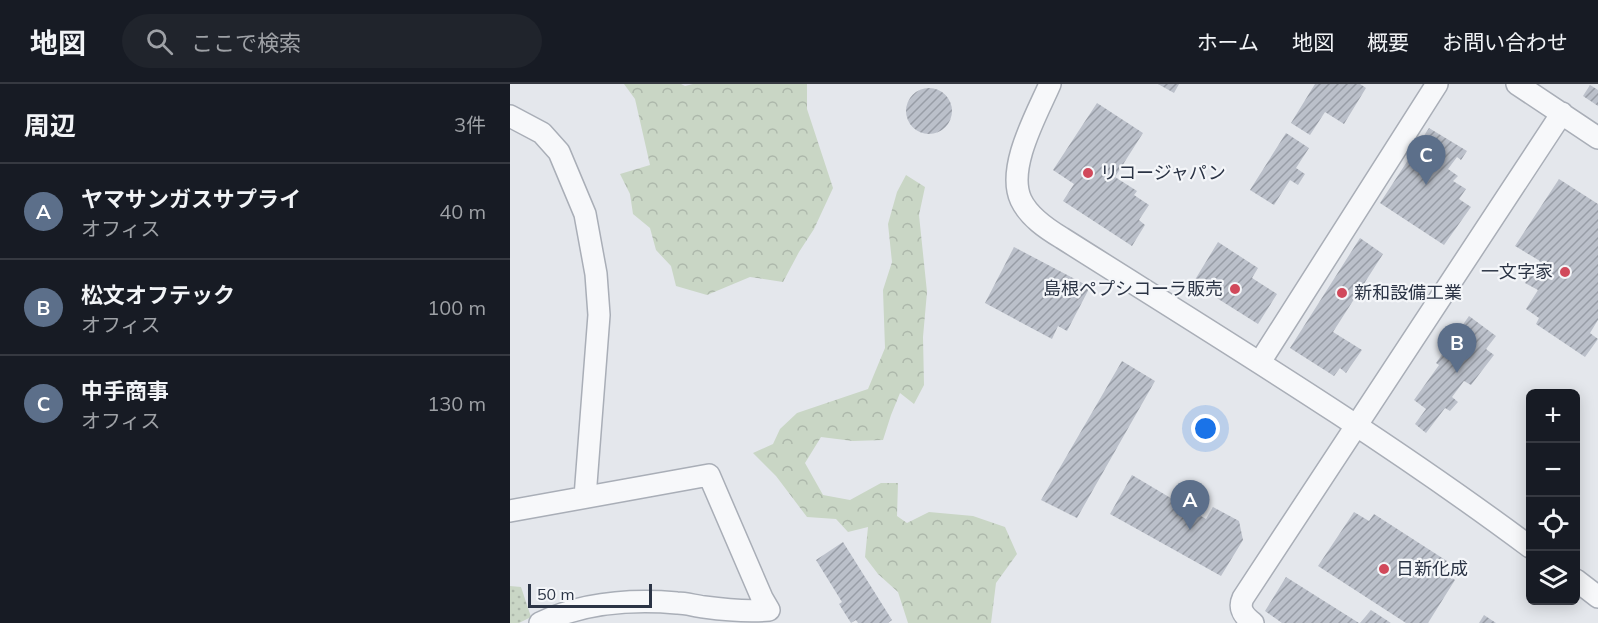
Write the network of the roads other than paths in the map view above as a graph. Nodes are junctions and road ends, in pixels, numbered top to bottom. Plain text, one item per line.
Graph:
1 (1050, 84) edge
2 (1437, 84) edge
3 (1517, 84) edge
4 (1562, 113) junction
5 (510, 116) edge
6 (1598, 138) edge
7 (1260, 363) junction
8 (1356, 424) junction
9 (585, 497) junction
10 (510, 511) edge
11 (1526, 544) edge
12 (1580, 584) edge
13 (1598, 597) edge
14 (1252, 622) edge
15 (540, 623) edge

1 - 7 street
2 - 7 street
3 - 4 street
4 - 6 street
4 - 8 street
5 - 9 street
7 - 8 street
8 - 11 street
8 - 14 street
9 - 10 street
9 - 15 street
12 - 13 street

